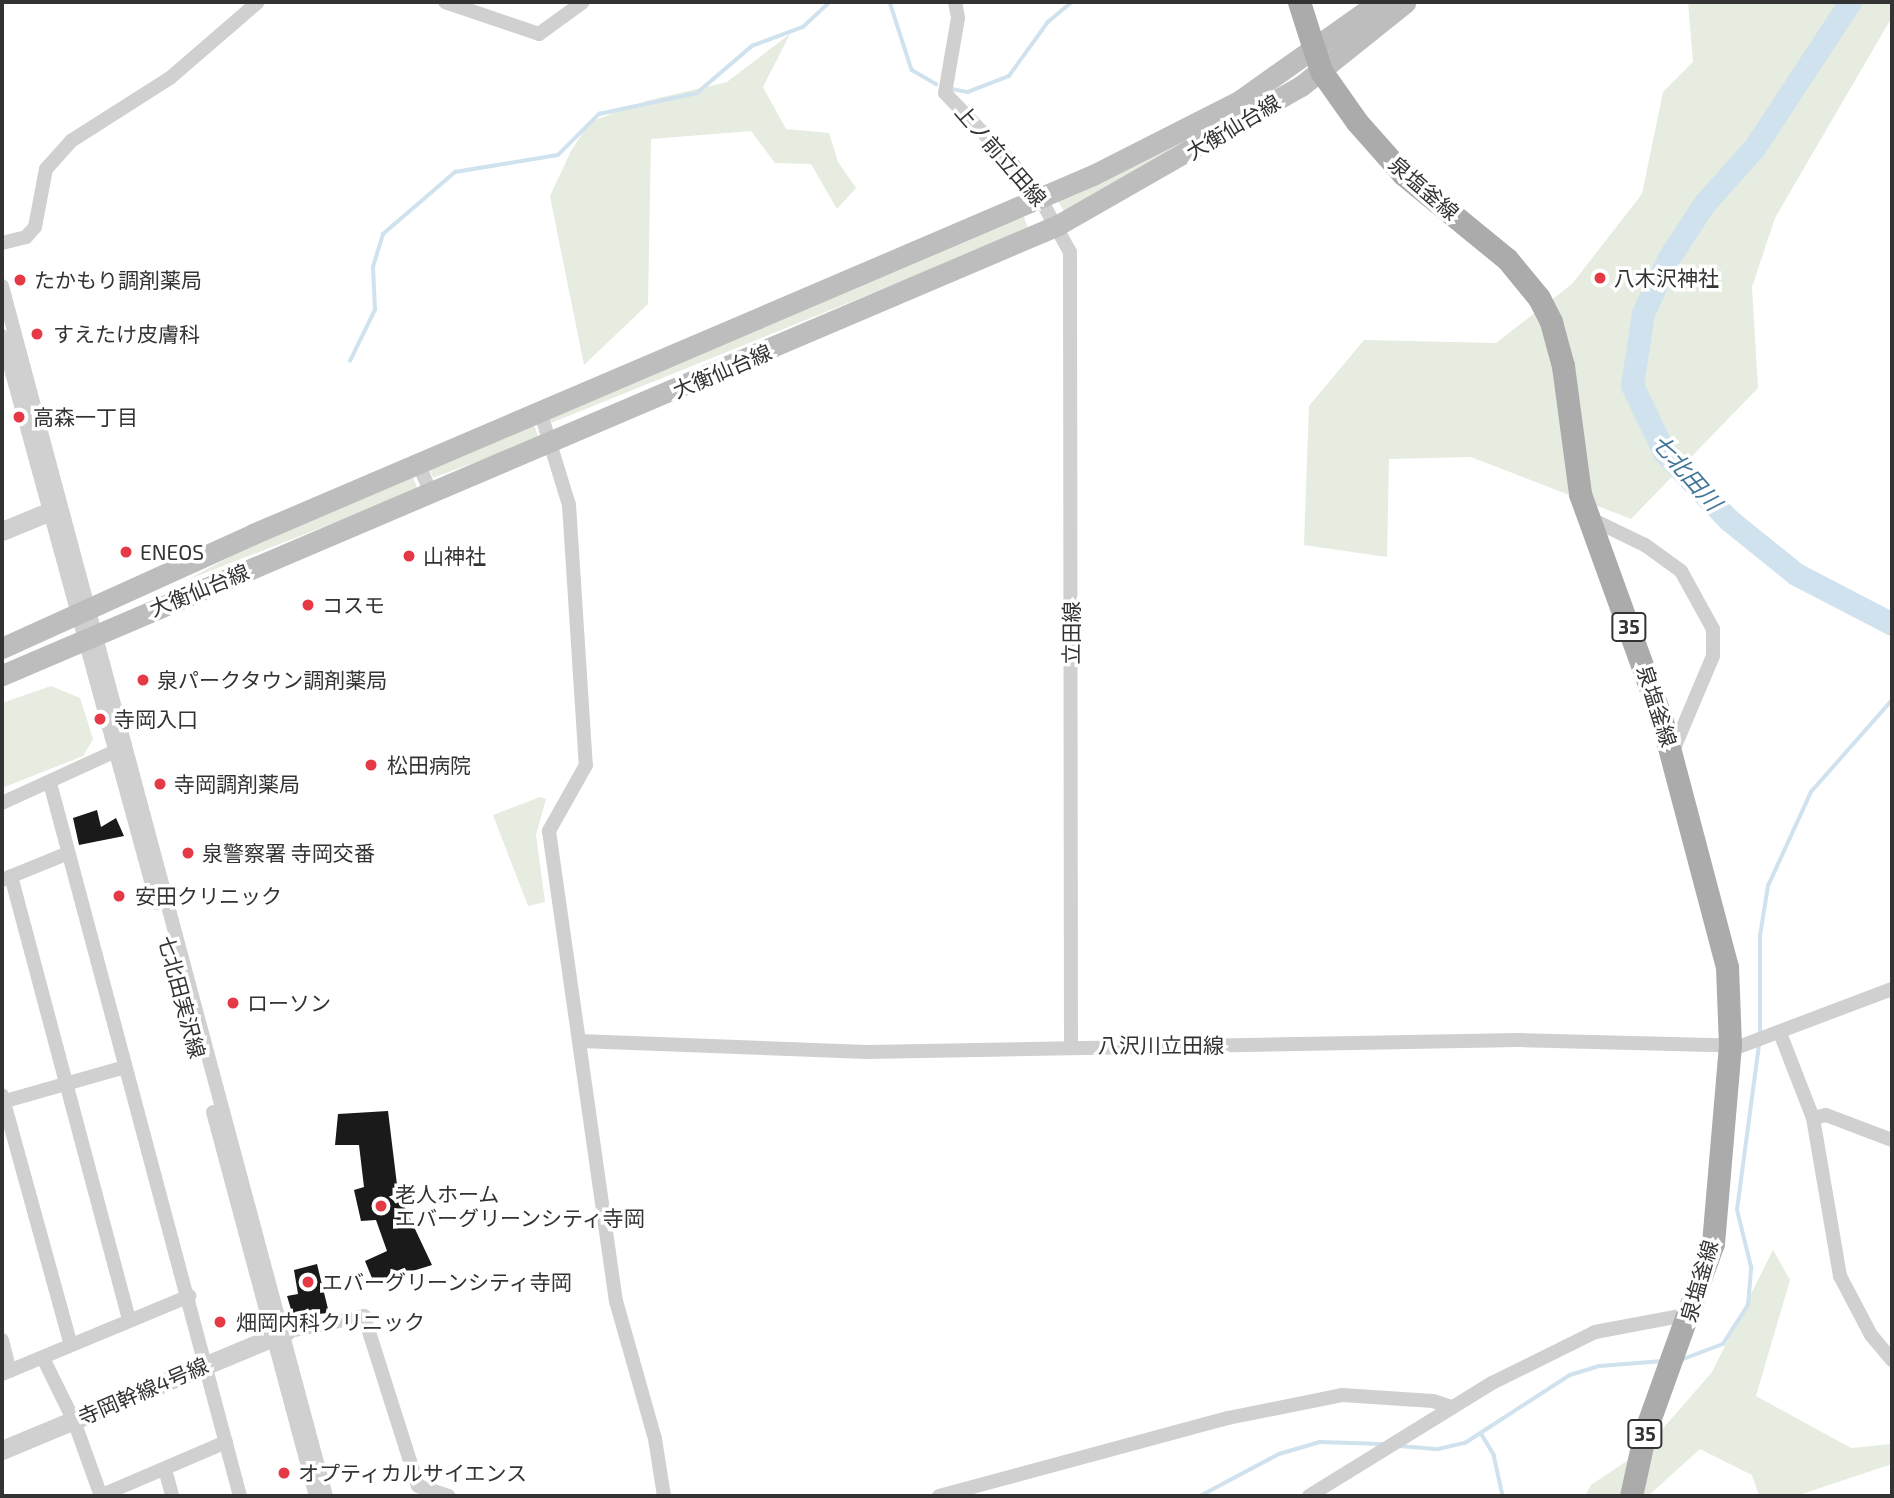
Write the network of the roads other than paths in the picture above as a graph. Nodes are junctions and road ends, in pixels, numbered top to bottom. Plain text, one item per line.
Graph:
1 (258, 2) edge
2 (445, 2) edge
3 (583, 2) edge
4 (955, 2) edge
5 (1299, 2) edge
6 (1379, 2) edge
7 (1406, 2) edge
8 (1317, 60) junction
9 (1042, 197) junction
10 (1058, 225) junction
11 (2, 243) edge
12 (2, 286) edge
13 (2, 336) edge
14 (541, 414) junction
15 (553, 443) junction
16 (419, 465) junction
17 (432, 495) junction
18 (48, 512) junction
19 (1587, 517) junction
20 (2, 531) edge
21 (83, 613) junction
22 (90, 637) junction
23 (2, 649) edge
24 (2, 675) edge
25 (121, 749) junction
26 (1672, 753) junction
27 (50, 783) junction
28 (2, 803) edge
29 (68, 853) junction
30 (6, 878) edge
31 (1892, 989) edge
32 (1777, 1035) junction
33 (580, 1041) junction
34 (1071, 1044) junction
35 (1736, 1046) junction
36 (125, 1067) junction
37 (65, 1084) junction
38 (2, 1099) edge
39 (1813, 1118) junction
40 (1892, 1140) edge
41 (189, 1296) junction
42 (1691, 1314) junction
43 (129, 1320) junction
44 (279, 1334) junction
45 (2, 1340) edge
46 (71, 1345) junction
47 (43, 1358) junction
48 (1892, 1360) edge
49 (208, 1363) junction
50 (6, 1373) edge
51 (1452, 1407) junction
52 (74, 1421) junction
53 (226, 1442) junction
54 (2, 1450) edge
55 (165, 1469) junction
56 (100, 1496) edge
57 (172, 1496) edge
58 (240, 1496) edge
59 (316, 1496) edge
60 (326, 1496) edge
61 (448, 1496) edge
62 (664, 1496) edge
63 (939, 1496) edge
64 (1309, 1496) edge
65 (1631, 1496) edge

1 - 11 street
2 - 3 street
4 - 9 street, 上ノ前立田線
5 - 8 main road, 泉塩釜線 / 35
6 - 8 main road, 大衡仙台線
7 - 8 main road, 大衡仙台線
8 - 9 main road, 大衡仙台線
8 - 10 main road, 大衡仙台線
8 - 19 main road, 泉塩釜線 / 35
9 - 10 street, 上ノ前立田線
9 - 14 main road, 大衡仙台線
10 - 15 main road, 大衡仙台線
10 - 34 street, 立田線
12 - 21 street
13 - 18 street
14 - 15 street
14 - 16 main road, 大衡仙台線
15 - 17 main road, 大衡仙台線
15 - 33 street
16 - 17 street
16 - 21 main road, 大衡仙台線
17 - 22 main road, 大衡仙台線
18 - 20 street
18 - 21 street
19 - 26 main road, 泉塩釜線 / 35
19 - 26 street
21 - 22 street
21 - 23 main road, 大衡仙台線
22 - 24 main road, 大衡仙台線
22 - 25 street
25 - 27 street
25 - 44 street
26 - 35 main road, 泉塩釜線 / 35
27 - 28 street
27 - 29 street
29 - 30 street
29 - 36 street
30 - 37 street
31 - 32 street, 八沢川立田線
32 - 35 street, 八沢川立田線
32 - 39 street
33 - 34 street, 八沢川立田線
33 - 62 street
34 - 35 street, 八沢川立田線
35 - 42 main road, 泉塩釜線 / 35
36 - 37 street
36 - 41 street
37 - 38 street
37 - 43 street
38 - 46 street
39 - 40 street
39 - 48 street
41 - 43 street
41 - 49 street
42 - 51 street
42 - 65 main road, 泉塩釜線 / 35
43 - 46 street
44 - 49 street, 寺岡幹線4号線
44 - 59 street
44 - 60 street
44 - 61 street
45 - 50 street
46 - 47 street
47 - 50 street
47 - 52 street
49 - 52 street, 寺岡幹線4号線
49 - 53 street
51 - 63 street
51 - 64 street
52 - 54 street, 寺岡幹線4号線
52 - 56 street
53 - 55 street
53 - 58 street
55 - 56 street
55 - 57 street

